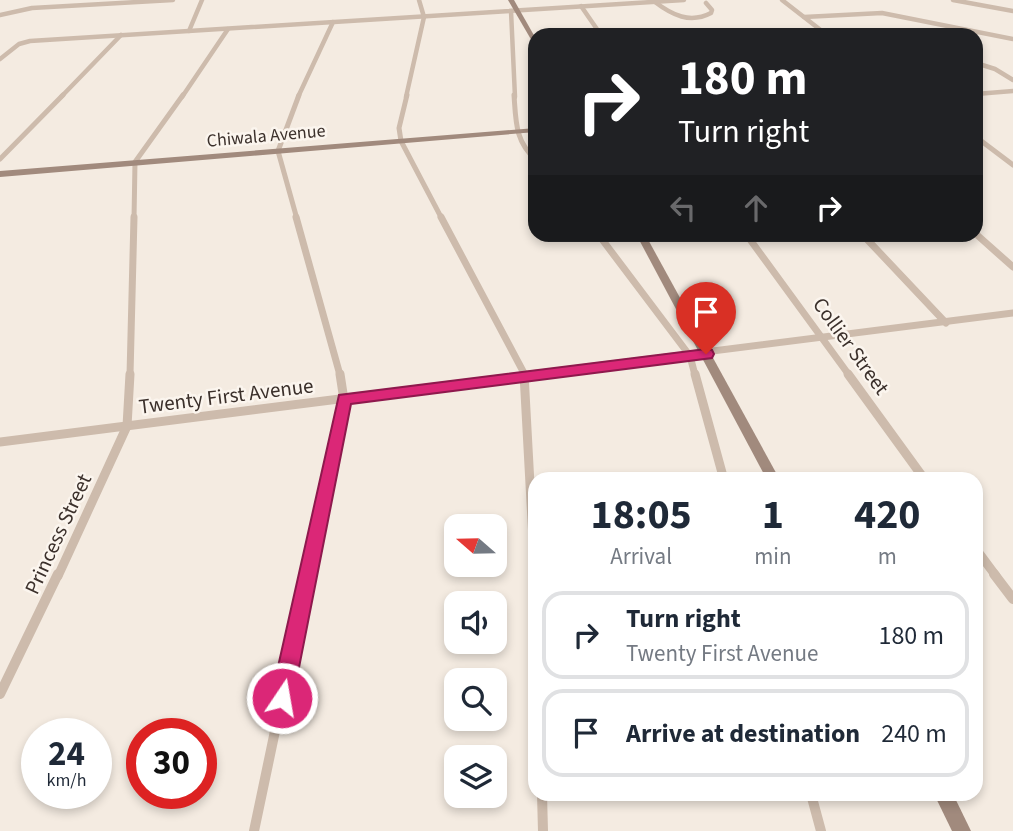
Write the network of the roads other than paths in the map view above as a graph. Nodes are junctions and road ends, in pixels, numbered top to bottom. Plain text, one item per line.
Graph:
1 (173, 0) edge
2 (202, 0) edge
3 (419, 0) edge
4 (511, 0) edge
5 (684, 0) edge
6 (782, 0) edge
7 (953, 0) edge
8 (655, 2) junction
9 (706, 3) dead end
10 (581, 6) junction
11 (514, 11) junction
12 (1013, 11) edge
13 (0, 15) edge
14 (424, 17) junction
15 (804, 17) junction
16 (333, 22) junction
17 (596, 28) edge
18 (818, 28) edge
19 (958, 28) edge
20 (228, 29) junction
21 (189, 31) junction
22 (528, 33) edge
23 (983, 33) edge
24 (121, 35) junction
25 (1013, 39) edge
26 (0, 52) edge
27 (8, 52) junction
28 (0, 59) edge
29 (983, 66) edge
30 (1013, 80) edge
31 (1013, 91) edge
32 (983, 93) edge
33 (528, 131) edge
34 (516, 132) junction
35 (401, 141) junction
36 (983, 142) edge
37 (278, 151) junction
38 (528, 153) edge
39 (0, 159) edge
40 (135, 162) junction
41 (1013, 165) edge
42 (0, 174) edge
43 (983, 240) edge
44 (604, 242) edge
45 (644, 242) edge
46 (752, 242) edge
47 (870, 242) edge
48 (1013, 267) edge
49 (1013, 313) edge
50 (946, 323) junction
51 (822, 338) junction
52 (706, 354) junction
53 (690, 356) junction
54 (525, 376) junction
55 (344, 400) junction
56 (127, 426) junction
57 (0, 442) edge
58 (531, 472) edge
59 (722, 472) edge
60 (770, 472) edge
61 (919, 472) edge
62 (983, 558) edge
63 (1013, 599) edge
64 (0, 694) edge
65 (542, 801) edge
66 (813, 801) edge
67 (947, 801) edge
68 (254, 831) edge
69 (543, 831) edge
70 (821, 831) edge
71 (962, 831) edge

1 - 13 street
2 - 21 street
3 - 14 street
4 - 11 main road
5 - 8 street
6 - 15 street
7 - 12 street
8 - 9 street
8 - 10 street
10 - 11 street
10 - 17 street
11 - 14 street
11 - 22 main road
11 - 34 street
14 - 16 street
14 - 35 street
15 - 18 street
15 - 19 street
16 - 20 street
16 - 37 street
20 - 21 street
20 - 40 street
21 - 24 street
23 - 25 street
24 - 27 street
24 - 39 street
26 - 27 street
27 - 28 street
29 - 30 street
31 - 32 street
33 - 34 main road, Chiwala Avenue
34 - 35 main road, Chiwala Avenue
34 - 38 street
35 - 37 main road, Chiwala Avenue
35 - 54 street
36 - 41 street
37 - 40 main road, Chiwala Avenue
37 - 55 street
40 - 42 main road, Chiwala Avenue
40 - 56 street
43 - 48 street
44 - 53 street
45 - 52 main road
46 - 51 street, Collier Street
47 - 50 street
49 - 50 street, Twenty First Avenue
50 - 51 street, Twenty First Avenue
51 - 52 street, Twenty First Avenue
51 - 61 street, Collier Street
52 - 53 street, Twenty First Avenue
52 - 60 main road
53 - 54 street, Twenty First Avenue
53 - 59 street
54 - 55 street, Twenty First Avenue
54 - 58 street
55 - 56 street, Twenty First Avenue
55 - 68 street
56 - 57 street, Twenty First Avenue
56 - 64 street, Princess Street
62 - 63 street
65 - 69 street
66 - 70 street
67 - 71 main road

